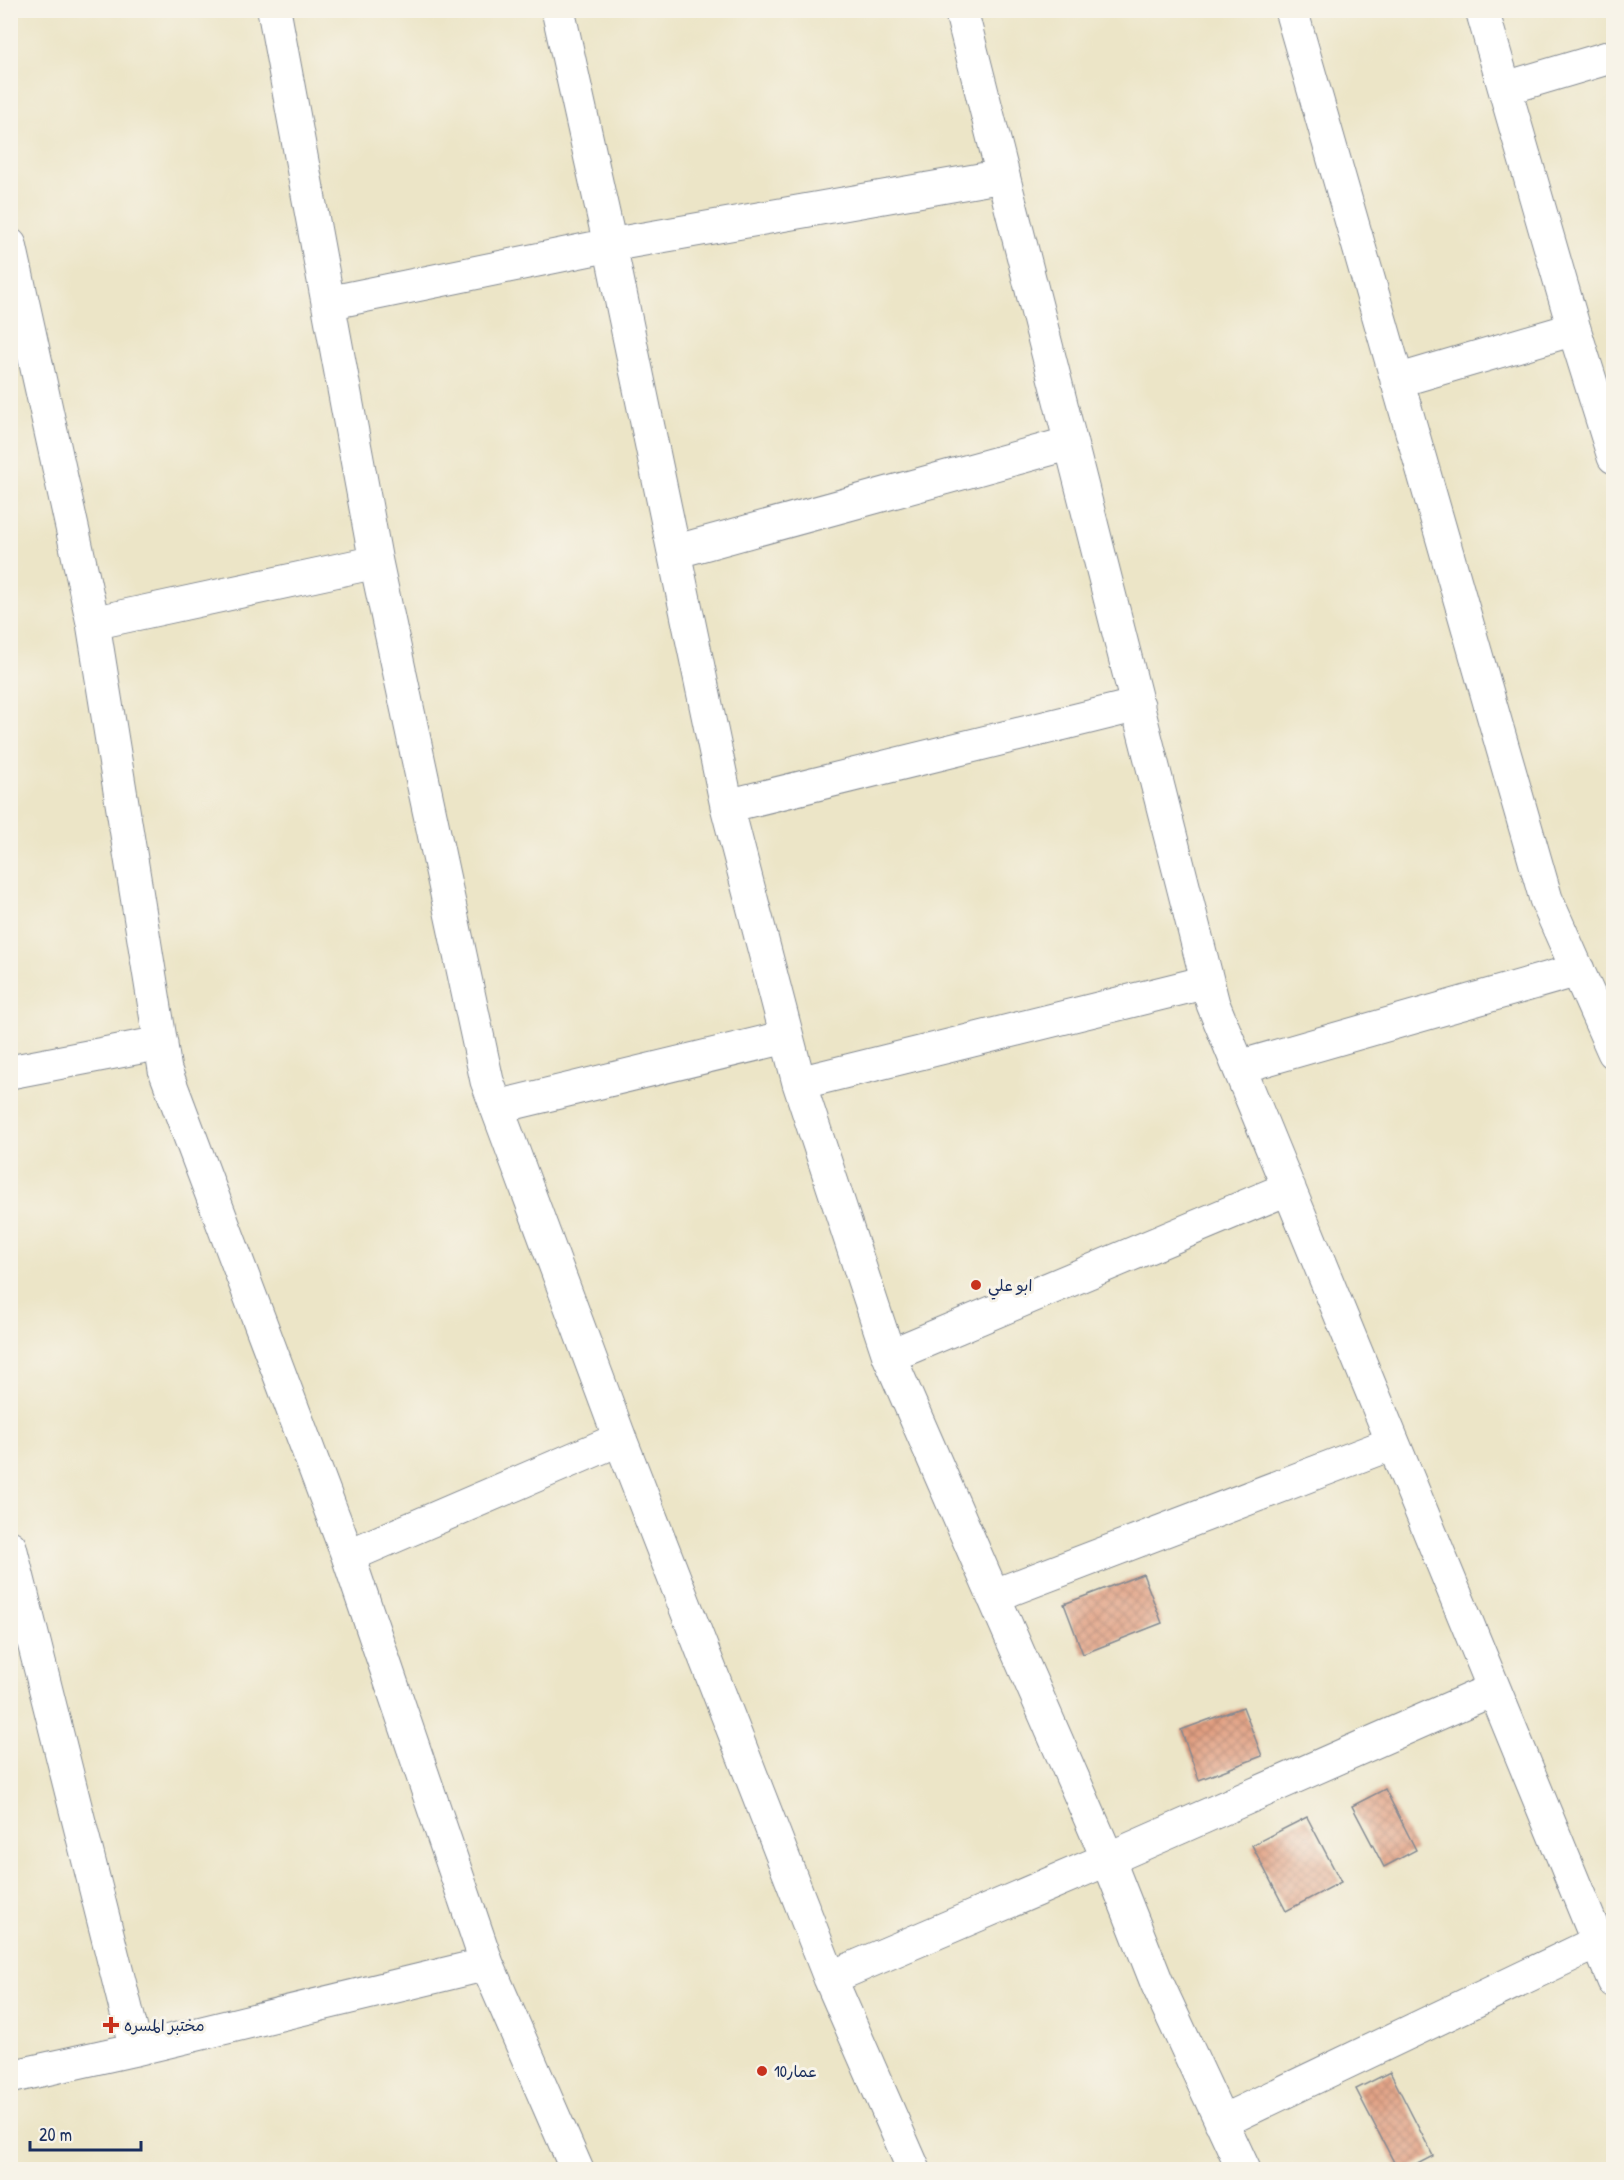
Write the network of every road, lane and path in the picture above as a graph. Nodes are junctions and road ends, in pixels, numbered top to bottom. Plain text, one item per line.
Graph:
1 (274, 10) edge
2 (558, 10) edge
3 (961, 10) edge
4 (1291, 10) edge
5 (1482, 10) edge
6 (1614, 56) edge
7 (1506, 88) junction
8 (1003, 176) junction
9 (10, 245) edge
10 (610, 245) junction
11 (328, 303) junction
12 (1574, 329) junction
13 (1397, 381) junction
14 (1605, 399) edge
15 (1071, 443) junction
16 (1614, 458) edge
17 (674, 552) junction
18 (376, 562) junction
19 (93, 623) junction
20 (1138, 705) junction
21 (727, 806) junction
22 (1578, 970) junction
23 (1208, 982) junction
24 (786, 1037) junction
25 (161, 1043) junction
26 (1614, 1052) edge
27 (1239, 1066) junction
28 (10, 1072) edge
29 (799, 1083) junction
30 (497, 1107) junction
31 (1289, 1188) junction
32 (889, 1356) junction
33 (620, 1439) junction
34 (1393, 1443) junction
35 (10, 1546) edge
36 (348, 1556) junction
37 (993, 1596) junction
38 (1494, 1689) junction
39 (1108, 1859) junction
40 (1598, 1942) junction
41 (487, 1964) junction
42 (830, 1978) junction
43 (1614, 1981) edge
44 (136, 2049) junction
45 (10, 2077) edge
46 (1221, 2122) junction
47 (577, 2169) edge
48 (914, 2169) edge
49 (1244, 2169) edge

1 - 11 street
2 - 10 street
3 - 8 street
4 - 13 street
5 - 7 street
6 - 7 street
7 - 12 street
8 - 10 street
8 - 15 street
9 - 19 street
10 - 11 street
10 - 17 street
11 - 18 street
12 - 13 street
12 - 14 street
13 - 22 street
14 - 16 street
15 - 17 street
15 - 20 street
17 - 21 street
18 - 19 street
18 - 30 street
19 - 25 street
20 - 21 street
20 - 23 street
21 - 24 street
22 - 26 street
22 - 27 street
23 - 27 street
23 - 29 street
24 - 29 street
24 - 30 street
25 - 28 street
25 - 36 street
27 - 31 street
29 - 32 street
30 - 33 street
31 - 32 street
31 - 34 street
32 - 37 street
33 - 36 street
33 - 42 street
34 - 37 street
34 - 38 street
35 - 44 street
36 - 41 street
37 - 39 street
38 - 39 street
38 - 40 street
39 - 42 street
39 - 46 street
40 - 43 street
40 - 46 street
41 - 44 street
41 - 47 street
42 - 48 street
44 - 45 street
46 - 49 street

